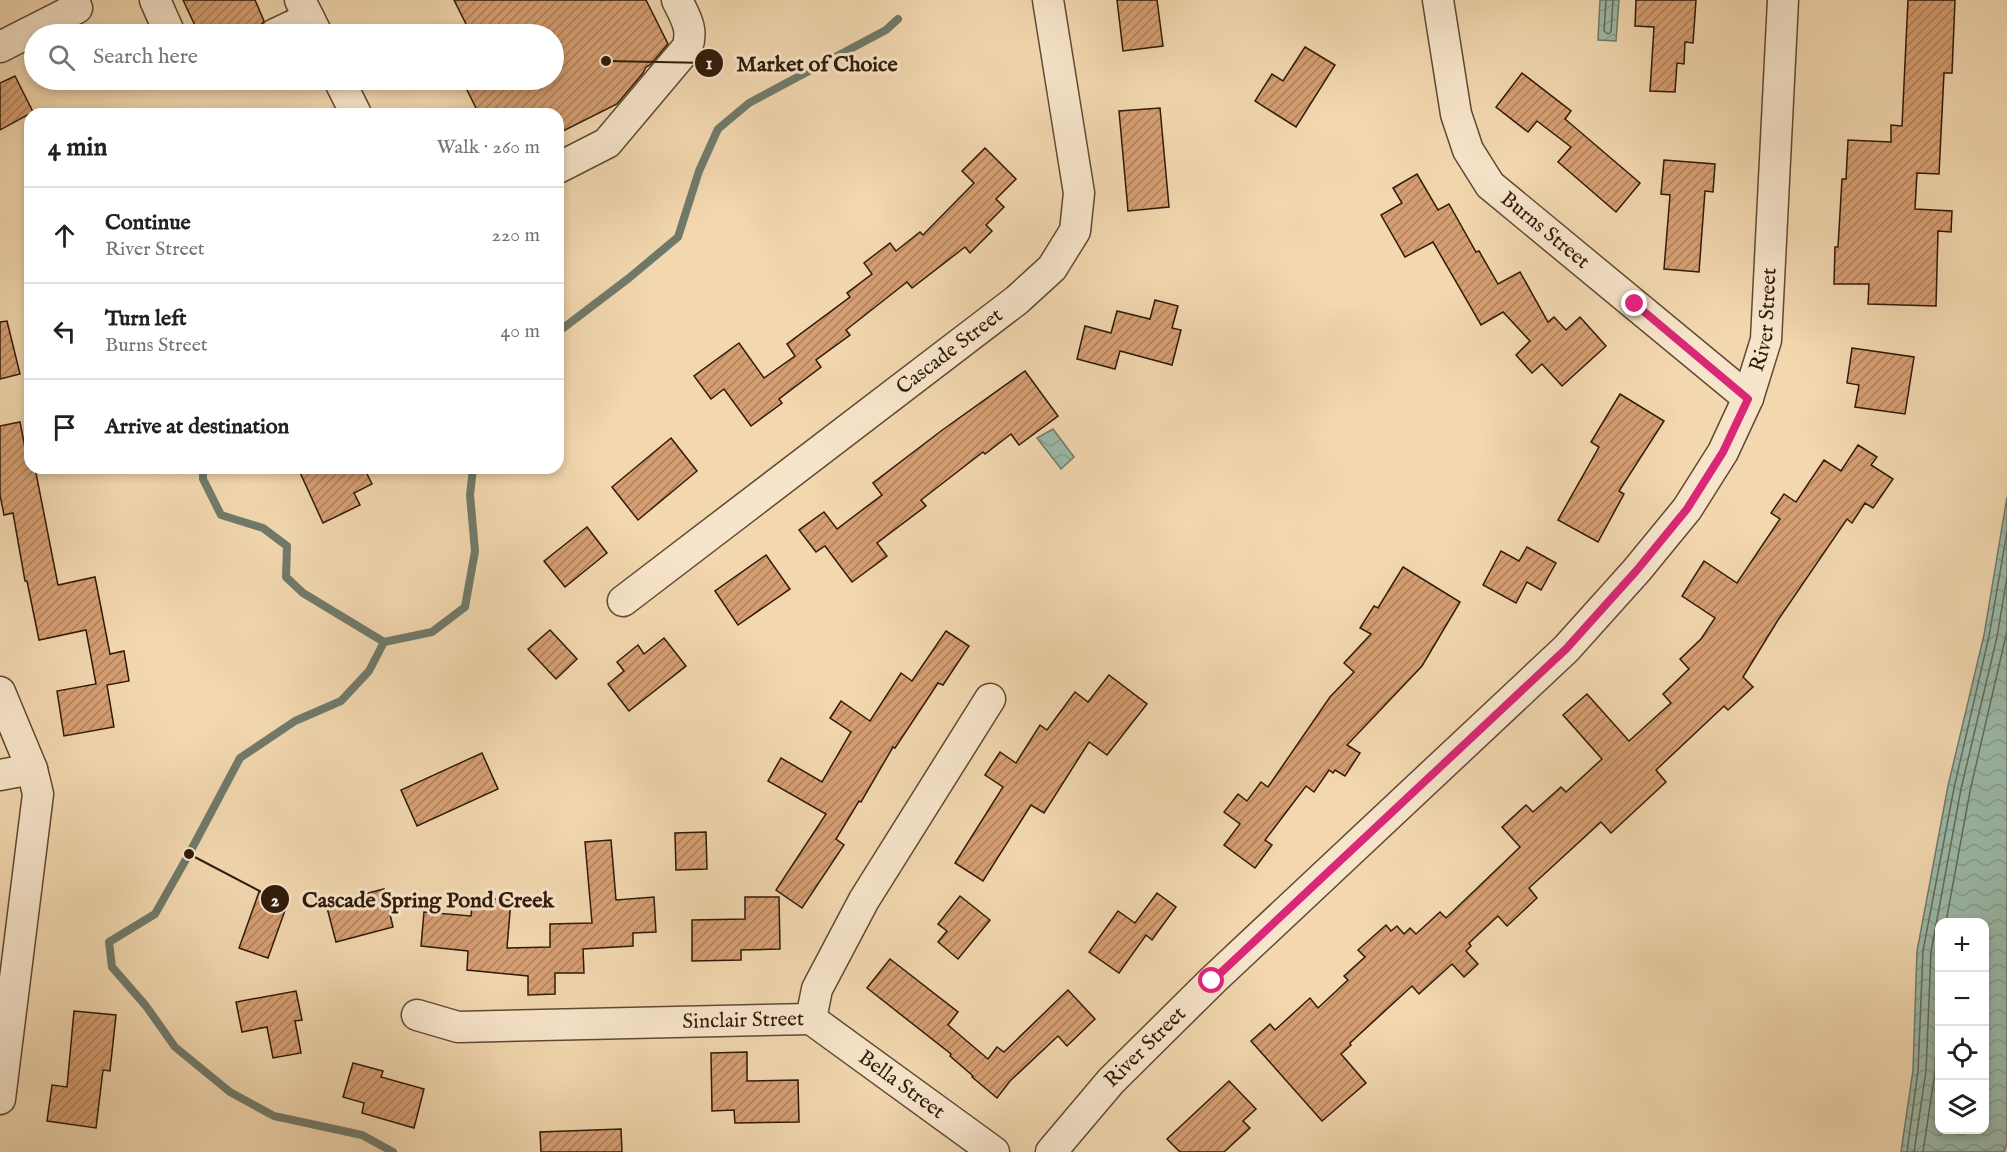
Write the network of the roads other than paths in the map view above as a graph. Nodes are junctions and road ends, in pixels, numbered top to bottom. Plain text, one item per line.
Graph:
1 (155, 0) edge
2 (677, 0) edge
3 (1048, 0) edge
4 (1438, 0) edge
5 (1783, 0) edge
6 (77, 8) dead end
7 (45, 24) edge
8 (166, 24) edge
9 (24, 35) edge
10 (0, 47) edge
11 (344, 90) edge
12 (353, 108) edge
13 (564, 165) edge
14 (1748, 399) junction
15 (623, 601) dead end
16 (0, 692) edge
17 (990, 699) dead end
18 (32, 769) junction
19 (0, 775) edge
20 (417, 1015) dead end
21 (811, 1019) junction
22 (0, 1099) edge
23 (994, 1152) edge
24 (1052, 1152) edge

1 - 8 street
2 - 13 street
3 - 15 street, Cascade Street
4 - 14 street, Burns Street
5 - 14 street, River Street
6 - 7 street
9 - 10 street
11 - 12 street
14 - 24 street, River Street
16 - 18 street
17 - 21 street, Sinclair Street
18 - 19 street
18 - 22 street
20 - 21 street, Sinclair Street
21 - 23 street, Bella Street

